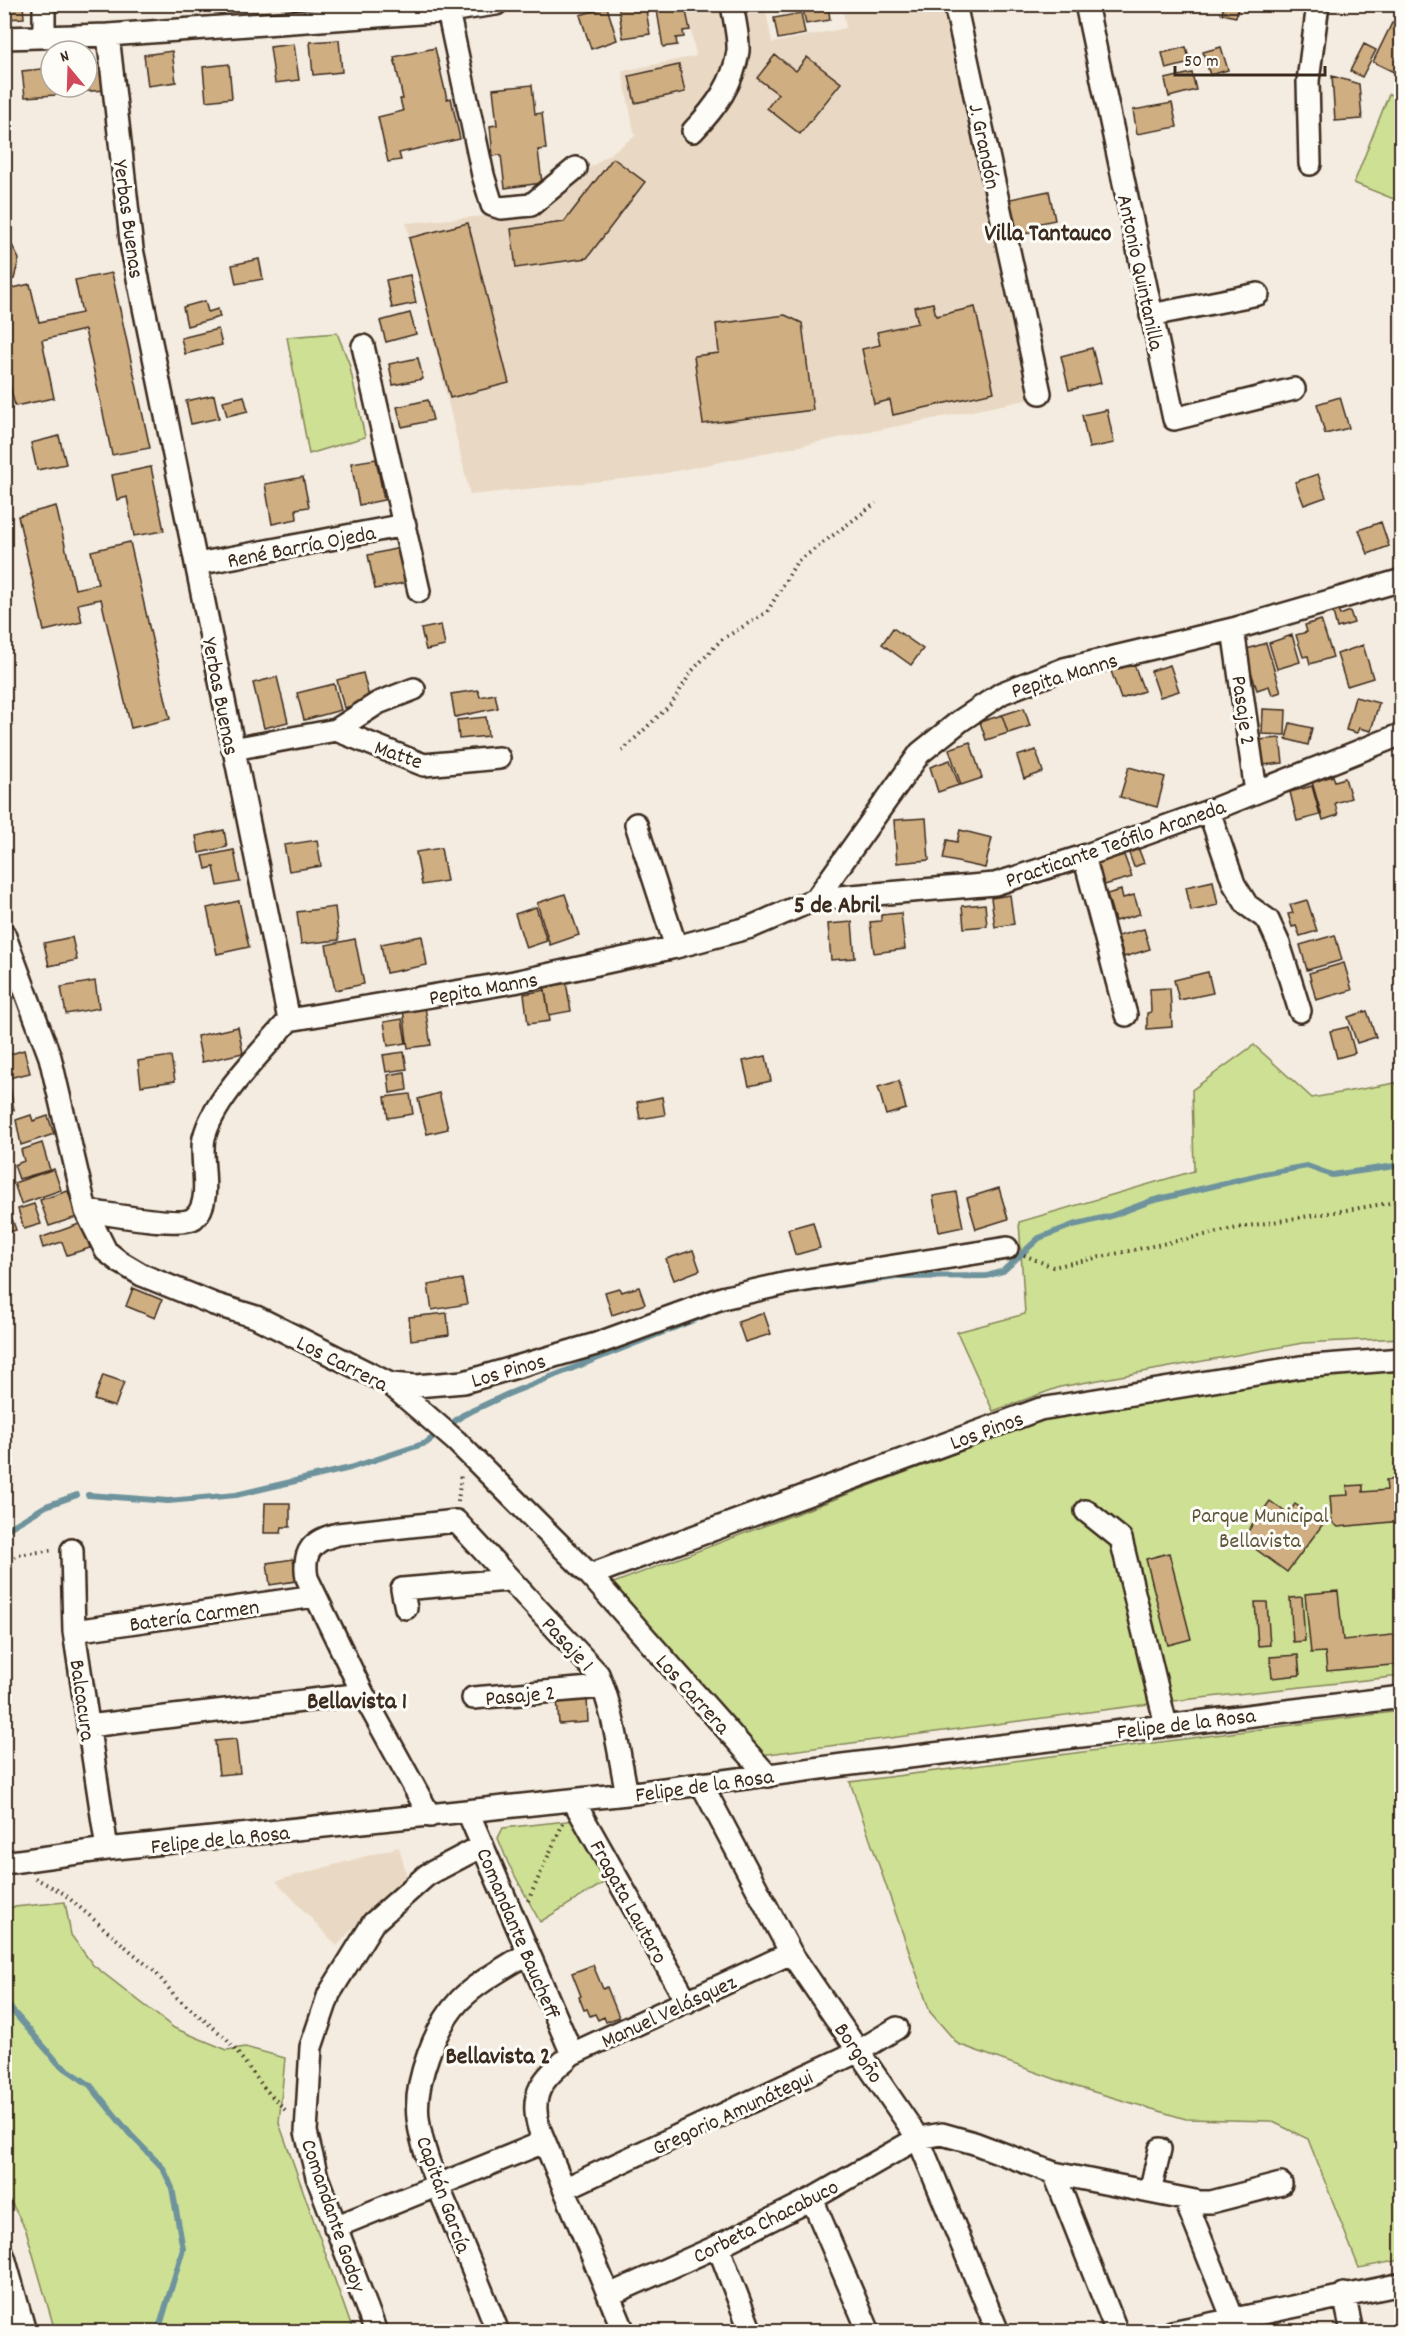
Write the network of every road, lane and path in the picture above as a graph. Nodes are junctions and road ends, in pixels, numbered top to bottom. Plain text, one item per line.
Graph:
1 (44, 4) edge
2 (495, 4) edge
3 (732, 4) edge
4 (955, 4) edge
5 (1086, 4) edge
6 (1318, 4) edge
7 (448, 11) junction
8 (108, 35) junction
9 (44, 36) junction
10 (4, 38) edge
11 (693, 131) dead end
12 (1310, 164) dead end
13 (576, 168) dead end
14 (1258, 294) dead end
15 (1151, 315) junction
16 (363, 346) dead end
17 (1294, 389) dead end
18 (1040, 393) dead end
19 (876, 503) dead end
20 (405, 525) junction
21 (197, 564) junction
22 (1401, 580) edge
23 (419, 591) dead end
24 (1233, 629) junction
25 (414, 689) dead end
26 (336, 730) junction
27 (1401, 734) edge
28 (233, 749) junction
29 (622, 751) dead end
30 (499, 758) dead end
31 (1256, 792) junction
32 (1209, 811) junction
33 (636, 824) dead end
34 (1084, 856) junction
35 (816, 899) junction
36 (4, 934) edge
37 (676, 947) junction
38 (1300, 1011) dead end
39 (1126, 1016) dead end
40 (290, 1020) junction
41 (1401, 1201) edge
42 (86, 1211) junction
43 (1007, 1248) dead end
44 (1030, 1258) dead end
45 (1401, 1359) edge
46 (390, 1384) junction
47 (460, 1445) junction
48 (1086, 1511) dead end
49 (456, 1521) junction
50 (72, 1550) joint
51 (4, 1564) edge
52 (590, 1575) junction
53 (508, 1580) junction
54 (315, 1596) junction
55 (406, 1608) dead end
56 (74, 1631) junction
57 (603, 1687) junction
58 (363, 1694) junction
59 (1401, 1697) edge
60 (474, 1698) dead end
61 (1166, 1725) junction
62 (88, 1726) junction
63 (768, 1776) junction
64 (701, 1783) junction
65 (627, 1794) junction
66 (573, 1800) junction
67 (468, 1812) junction
68 (430, 1816) junction
69 (563, 1822) dead end
70 (482, 1846) junction
71 (107, 1849) junction
72 (12, 1862) edge
73 (517, 1926) junction
74 (528, 1953) junction
75 (791, 1953) junction
76 (687, 2002) junction
77 (897, 2028) dead end
78 (859, 2051) junction
79 (572, 2054) junction
80 (306, 2132) junction
81 (918, 2138) junction
82 (544, 2142) junction
83 (1160, 2149) dead end
84 (1054, 2173) junction
85 (1281, 2184) dead end
86 (438, 2185) junction
87 (564, 2189) junction
88 (1150, 2192) junction
89 (813, 2199) junction
90 (1185, 2199) junction
91 (335, 2227) junction
92 (718, 2246) junction
93 (4, 2257) edge
94 (1401, 2284) edge
95 (9, 2288) edge
96 (1344, 2294) junction
97 (609, 2295) junction
98 (1234, 2325) edge
99 (25, 2331) edge
100 (376, 2331) edge
101 (498, 2331) edge
102 (624, 2331) edge
103 (751, 2331) edge
104 (869, 2331) edge
105 (998, 2331) edge
106 (1117, 2331) edge
107 (1172, 2331) edge
108 (1352, 2331) edge

1 - 9 street
2 - 7 street
3 - 11 street
4 - 18 street, J. Grandón
5 - 15 street, Antonio Quintanilla
6 - 12 street
7 - 8 street
7 - 13 street
8 - 9 street
8 - 21 street, Yerbas Buenas
9 - 10 street
14 - 15 street
15 - 17 street, Antonio Quintanilla
16 - 20 street, René Barría Ojeda
19 - 29 path
20 - 21 street, René Barría Ojeda
20 - 23 street, René Barría Ojeda
21 - 28 street, Yerbas Buenas
22 - 24 street, Pepita Manns
24 - 31 street, Pasaje 2
24 - 35 street, Pepita Manns
25 - 26 street, Matte
26 - 28 street, Matte
26 - 30 street, Matte
27 - 31 street, Practicante Teófilo Araneda
28 - 40 street, Yerbas Buenas
31 - 32 street, Practicante Teófilo Araneda
32 - 34 street, Practicante Teófilo Araneda
32 - 38 street
33 - 37 street
34 - 35 street, Practicante Teófilo Araneda
34 - 39 street
35 - 37 street, Pepita Manns
36 - 42 street, Los Carrera
37 - 40 street, Pepita Manns
40 - 42 street
41 - 44 path
42 - 46 street, Los Carrera
43 - 46 street, Los Pinos
45 - 52 street, Los Pinos
46 - 47 street, Los Carrera
47 - 49 path
47 - 52 street, Los Carrera
48 - 61 street
49 - 53 street, Pasaje 1
49 - 54 street
50 - 51 path
50 - 56 street, Balcacura
52 - 63 street, Los Carrera
53 - 55 street
53 - 57 street, Pasaje 1
54 - 56 street, Batería Carmen
54 - 58 street
56 - 62 street, Balcacura
57 - 60 street, Pasaje 2
57 - 65 street, Pasaje 1
58 - 62 street
58 - 68 street
59 - 61 street, Felipe de la Rosa
61 - 63 street, Felipe de la Rosa
62 - 71 street, Balcacura
63 - 64 street, Felipe de la Rosa
64 - 65 street, Felipe de la Rosa
64 - 75 street, Borgoño
65 - 66 street, Felipe de la Rosa
66 - 67 street, Felipe de la Rosa
66 - 76 street, Fragata Lautaro
67 - 68 street, Felipe de la Rosa
67 - 70 street, Comandante Baucheff
68 - 71 street, Felipe de la Rosa
69 - 73 path
70 - 73 street, Comandante Baucheff
70 - 80 street, Comandante Godoy
71 - 72 street, Felipe de la Rosa
72 - 80 path
73 - 74 street, Comandante Baucheff
74 - 79 street, Comandante Baucheff
74 - 86 street, Capitán García
75 - 76 street, Manuel Velásquez
75 - 78 street, Borgoño
76 - 79 street, Manuel Velásquez
77 - 78 street, Gregorio Amunátegui
78 - 81 street, Borgoño
78 - 87 street, Gregorio Amunátegui
79 - 82 street, Manuel Velásquez
80 - 91 street, Comandante Godoy
81 - 84 street
81 - 89 street, Corbeta Chacabuco
81 - 105 street, Borgoño
82 - 86 street
82 - 87 street, Manuel Velásquez
83 - 88 street
84 - 88 street
84 - 106 street
85 - 90 street
86 - 91 street
86 - 101 street, Capitán García
87 - 97 street, Manuel Velásquez
88 - 90 street
89 - 92 street, Corbeta Chacabuco
89 - 104 street
90 - 98 street
91 - 100 street, Comandante Godoy
92 - 97 street, Corbeta Chacabuco
92 - 103 street
93 - 95 street
94 - 96 street
95 - 99 street
96 - 98 street
96 - 108 street
97 - 102 street, Manuel Velásquez
98 - 107 street

